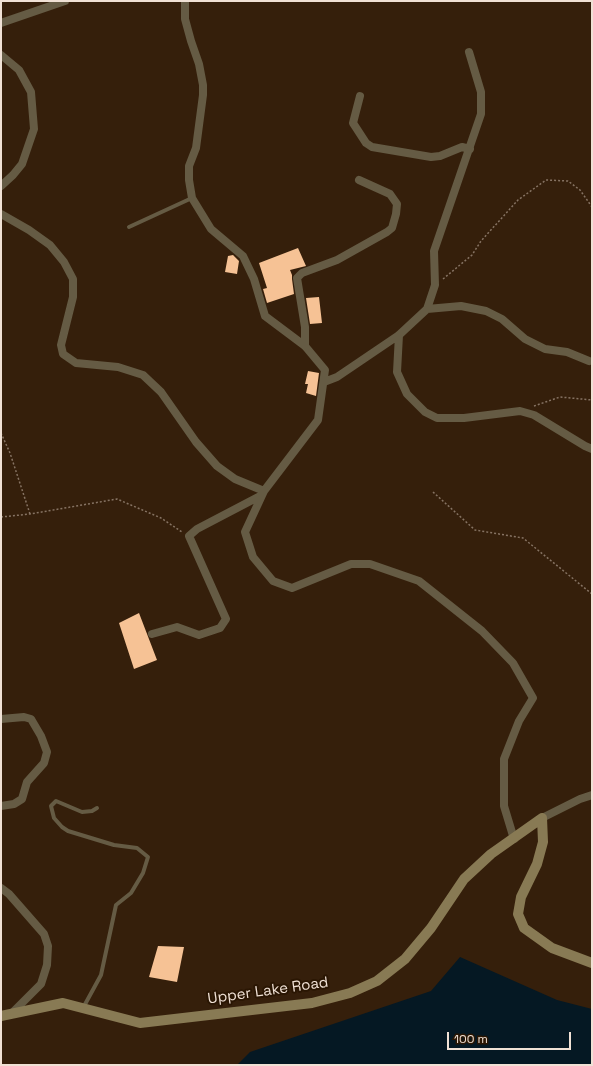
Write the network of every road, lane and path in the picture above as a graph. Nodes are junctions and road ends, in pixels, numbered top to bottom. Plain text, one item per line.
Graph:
1 (65, 1) edge
2 (185, 1) edge
3 (1, 24) edge
4 (469, 52) dead end
5 (1, 55) edge
6 (360, 96) dead end
7 (470, 149) junction
8 (359, 180) dead end
9 (1, 186) edge
10 (192, 198) junction
11 (592, 207) edge
12 (1, 214) edge
13 (129, 227) dead end
14 (435, 285) junction
15 (427, 309) junction
16 (399, 335) junction
17 (305, 346) junction
18 (589, 361) dead end
19 (324, 382) junction
20 (592, 400) edge
21 (520, 411) junction
22 (1, 432) edge
23 (592, 449) edge
24 (433, 492) dead end
25 (263, 493) junction
26 (30, 514) junction
27 (1, 517) edge
28 (189, 536) junction
29 (592, 594) edge
30 (152, 634) dead end
31 (1, 719) edge
32 (592, 795) edge
33 (1, 806) edge
34 (97, 808) dead end
35 (542, 818) junction
36 (514, 839) junction
37 (1, 888) edge
38 (592, 963) edge
39 (82, 1008) junction
40 (6, 1015) edge

1 - 3 street
2 - 10 street
4 - 7 street
5 - 9 street
6 - 7 street
7 - 14 street
8 - 17 street
10 - 13 lane
10 - 17 street
11 - 14 path
12 - 25 street
14 - 15 street
15 - 16 street
15 - 18 street
16 - 19 street
16 - 21 street
17 - 19 street
19 - 25 street
20 - 21 path
21 - 23 street
22 - 26 path
24 - 29 path
25 - 28 street
25 - 36 street
26 - 27 path
26 - 28 path
28 - 30 street
31 - 33 street
32 - 35 street
34 - 39 lane
35 - 36 street, Upper Lake Road
35 - 38 street
36 - 39 street, Upper Lake Road
37 - 40 street
39 - 40 street, Upper Lake Road

